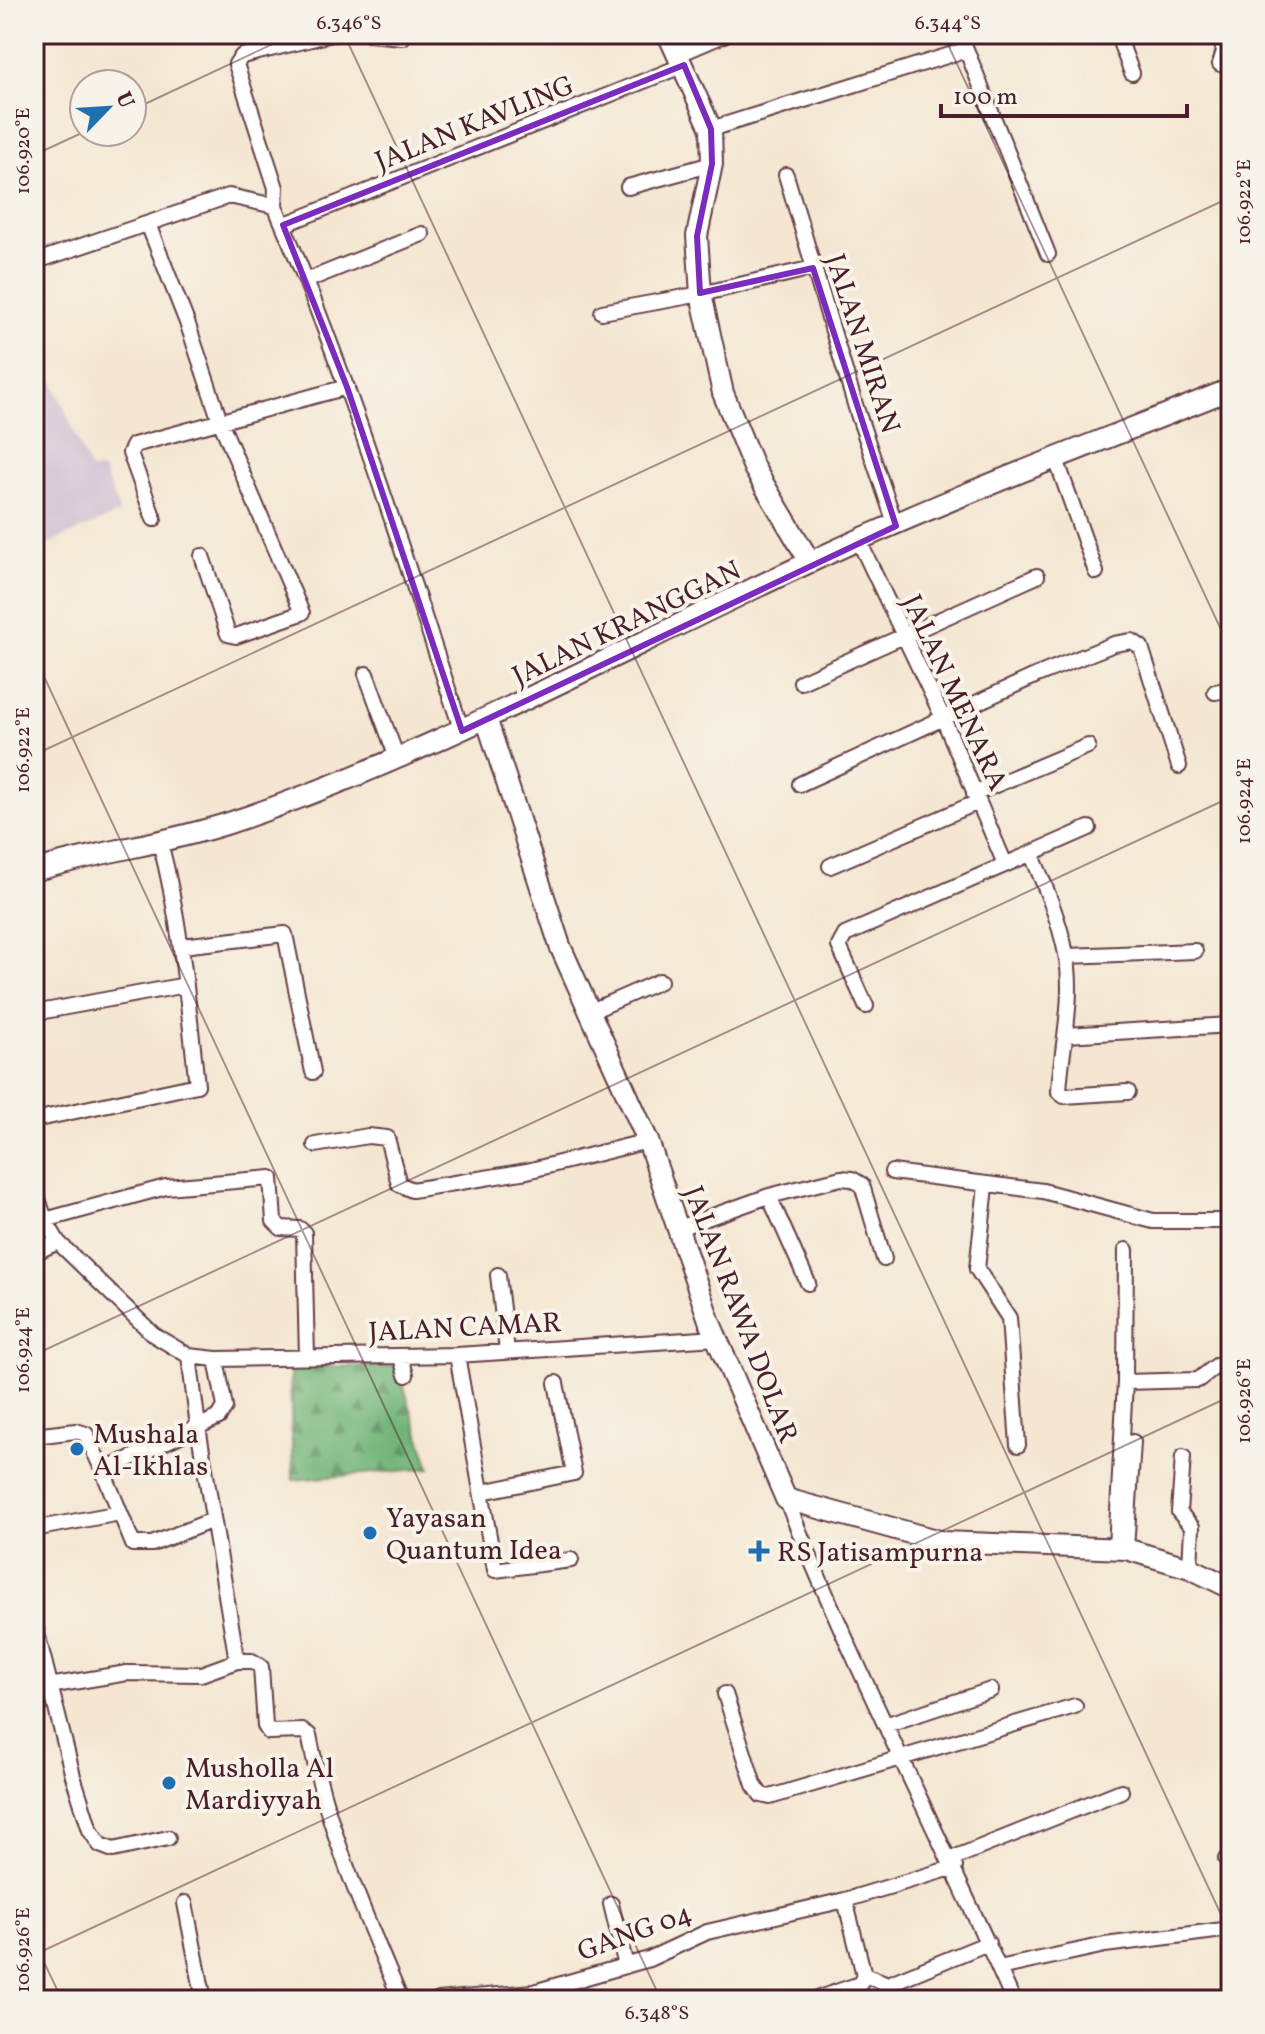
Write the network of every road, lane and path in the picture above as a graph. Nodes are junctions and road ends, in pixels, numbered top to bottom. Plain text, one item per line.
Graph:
1 (332, 34) edge
2 (369, 34) edge
3 (668, 34) edge
4 (726, 34) edge
5 (960, 34) edge
6 (1117, 34) edge
7 (1219, 34) edge
8 (402, 37) dead end
9 (966, 50) junction
10 (680, 60) junction
11 (1220, 64) dead end
12 (1132, 73) dead end
13 (711, 129) junction
14 (712, 164) junction
15 (786, 175) dead end
16 (628, 187) dead end
17 (275, 206) junction
18 (148, 224) junction
19 (283, 225) junction
20 (422, 234) dead end
21 (1048, 254) dead end
22 (34, 262) edge
23 (813, 268) junction
24 (308, 280) junction
25 (701, 294) junction
26 (602, 312) dead end
27 (347, 387) junction
28 (1231, 389) edge
29 (220, 421) junction
30 (1056, 459) junction
31 (154, 519) dead end
32 (896, 526) junction
33 (859, 541) junction
34 (202, 556) dead end
35 (810, 562) junction
36 (1096, 572) dead end
37 (1037, 576) dead end
38 (901, 634) junction
39 (366, 674) dead end
40 (801, 682) dead end
41 (1231, 689) edge
42 (1215, 692) dead end
43 (943, 718) junction
44 (487, 721) junction
45 (462, 731) junction
46 (1088, 746) dead end
47 (397, 758) junction
48 (1179, 766) dead end
49 (800, 784) dead end
50 (976, 798) junction
51 (1089, 828) dead end
52 (160, 842) junction
53 (1031, 853) junction
54 (1005, 864) junction
55 (830, 866) dead end
56 (34, 871) edge
57 (182, 946) junction
58 (1195, 951) dead end
59 (1067, 956) junction
60 (660, 981) dead end
61 (186, 985) junction
62 (866, 1006) dead end
63 (34, 1013) edge
64 (587, 1013) junction
65 (1231, 1025) edge
66 (1066, 1035) junction
67 (313, 1072) dead end
68 (1128, 1092) dead end
69 (34, 1120) edge
70 (648, 1141) junction
71 (315, 1145) dead end
72 (892, 1172) dead end
73 (34, 1186) edge
74 (986, 1186) junction
75 (769, 1196) junction
76 (45, 1220) junction
77 (1231, 1221) edge
78 (676, 1229) junction
79 (58, 1242) junction
80 (1126, 1250) dead end
81 (34, 1253) edge
82 (884, 1259) dead end
83 (498, 1275) dead end
84 (808, 1283) dead end
85 (717, 1338) junction
86 (507, 1351) junction
87 (457, 1355) junction
88 (189, 1356) junction
89 (307, 1357) junction
90 (401, 1357) junction
91 (216, 1359) junction
92 (1231, 1364) edge
93 (406, 1375) dead end
94 (1125, 1382) junction
95 (556, 1383) dead end
96 (198, 1427) junction
97 (34, 1436) edge
98 (1133, 1442) dead end
99 (1018, 1445) dead end
100 (1183, 1457) dead end
101 (103, 1471) junction
102 (482, 1492) junction
103 (786, 1499) junction
104 (120, 1513) junction
105 (213, 1520) junction
106 (34, 1529) edge
107 (1121, 1548) junction
108 (571, 1560) dead end
109 (1190, 1568) junction
110 (1231, 1588) edge
111 (34, 1621) edge
112 (237, 1661) junction
113 (49, 1686) junction
114 (991, 1690) dead end
115 (725, 1694) dead end
116 (1075, 1706) dead end
117 (885, 1725) junction
118 (900, 1757) junction
119 (1121, 1791) dead end
120 (168, 1838) dead end
121 (953, 1863) junction
122 (845, 1900) junction
123 (185, 1903) dead end
124 (611, 1904) dead end
125 (1231, 1929) edge
126 (988, 1943) junction
127 (626, 1966) junction
128 (999, 1968) junction
129 (864, 1975) junction
130 (204, 2000) edge
131 (401, 2000) edge
132 (439, 2000) edge
133 (813, 2000) edge
134 (1013, 2000) edge

1 - 17 street
2 - 8 street
3 - 10 street
4 - 10 street, JALAN KAVLING
5 - 9 street
6 - 12 street
7 - 11 street
9 - 13 street
9 - 21 street
10 - 13 street
10 - 19 street, JALAN KAVLING
13 - 14 street
14 - 16 street
14 - 25 street
15 - 23 street, JALAN MIRAN
17 - 18 street
17 - 19 street
18 - 22 street
18 - 29 street
19 - 24 street
20 - 24 street
23 - 25 street
23 - 32 street, JALAN MIRAN
24 - 27 street
25 - 26 street
25 - 35 street
27 - 29 street
27 - 45 street
28 - 30 street, JALAN KRANGGAN
29 - 31 street
29 - 34 street
30 - 32 street, JALAN KRANGGAN
30 - 36 street
32 - 33 street, JALAN KRANGGAN
33 - 35 street, JALAN KRANGGAN
33 - 38 street, JALAN MENARA
35 - 44 street, JALAN KRANGGAN
37 - 38 street
38 - 40 street
38 - 43 street, JALAN MENARA
39 - 47 street
41 - 42 street
43 - 48 street
43 - 49 street
43 - 50 street, JALAN MENARA
44 - 45 street, JALAN KRANGGAN
44 - 64 street, JALAN RAWA DOLAR
45 - 47 street, JALAN KRANGGAN
46 - 50 street
47 - 52 street, JALAN KRANGGAN
50 - 54 street, JALAN MENARA
50 - 55 street
51 - 53 street
52 - 56 street, JALAN KRANGGAN
52 - 57 street
53 - 54 street
53 - 59 street
54 - 62 street
57 - 61 street
57 - 67 street
58 - 59 street
59 - 66 street
60 - 64 street
61 - 63 street
61 - 69 street
64 - 70 street, JALAN RAWA DOLAR
65 - 66 street
66 - 68 street
70 - 71 street
70 - 78 street, JALAN RAWA DOLAR
72 - 74 street
73 - 76 street, JALAN CAMAR
74 - 77 street
74 - 99 street
75 - 78 street
75 - 82 street
75 - 84 street
76 - 79 street, JALAN CAMAR
76 - 89 street
78 - 85 street, JALAN RAWA DOLAR
79 - 81 street
79 - 88 street, JALAN CAMAR
80 - 94 street
83 - 86 street
85 - 86 street, JALAN CAMAR
85 - 103 street, JALAN RAWA DOLAR
86 - 87 street, JALAN CAMAR
87 - 90 street, JALAN CAMAR
87 - 102 street
88 - 91 street, JALAN CAMAR
88 - 96 street
89 - 90 street, JALAN CAMAR
89 - 91 street, JALAN CAMAR
90 - 93 street
91 - 96 street
92 - 94 street
94 - 107 street
95 - 102 street
96 - 101 street
96 - 105 street
97 - 101 street
98 - 107 street
100 - 109 street
101 - 104 street
102 - 108 street
103 - 107 street
103 - 117 street
104 - 105 street
104 - 106 street
105 - 112 street
107 - 109 street
109 - 110 street
111 - 113 street
112 - 113 street
112 - 131 street
113 - 120 street
114 - 117 street
115 - 118 street
116 - 118 street
117 - 118 street
118 - 121 street
119 - 121 street, GANG 04
121 - 122 street, GANG 04
121 - 126 street
122 - 127 street, GANG 04
122 - 129 street
123 - 130 street
124 - 127 street
125 - 128 street
126 - 128 street
126 - 129 street
127 - 132 street, GANG 04
128 - 134 street
129 - 133 street

